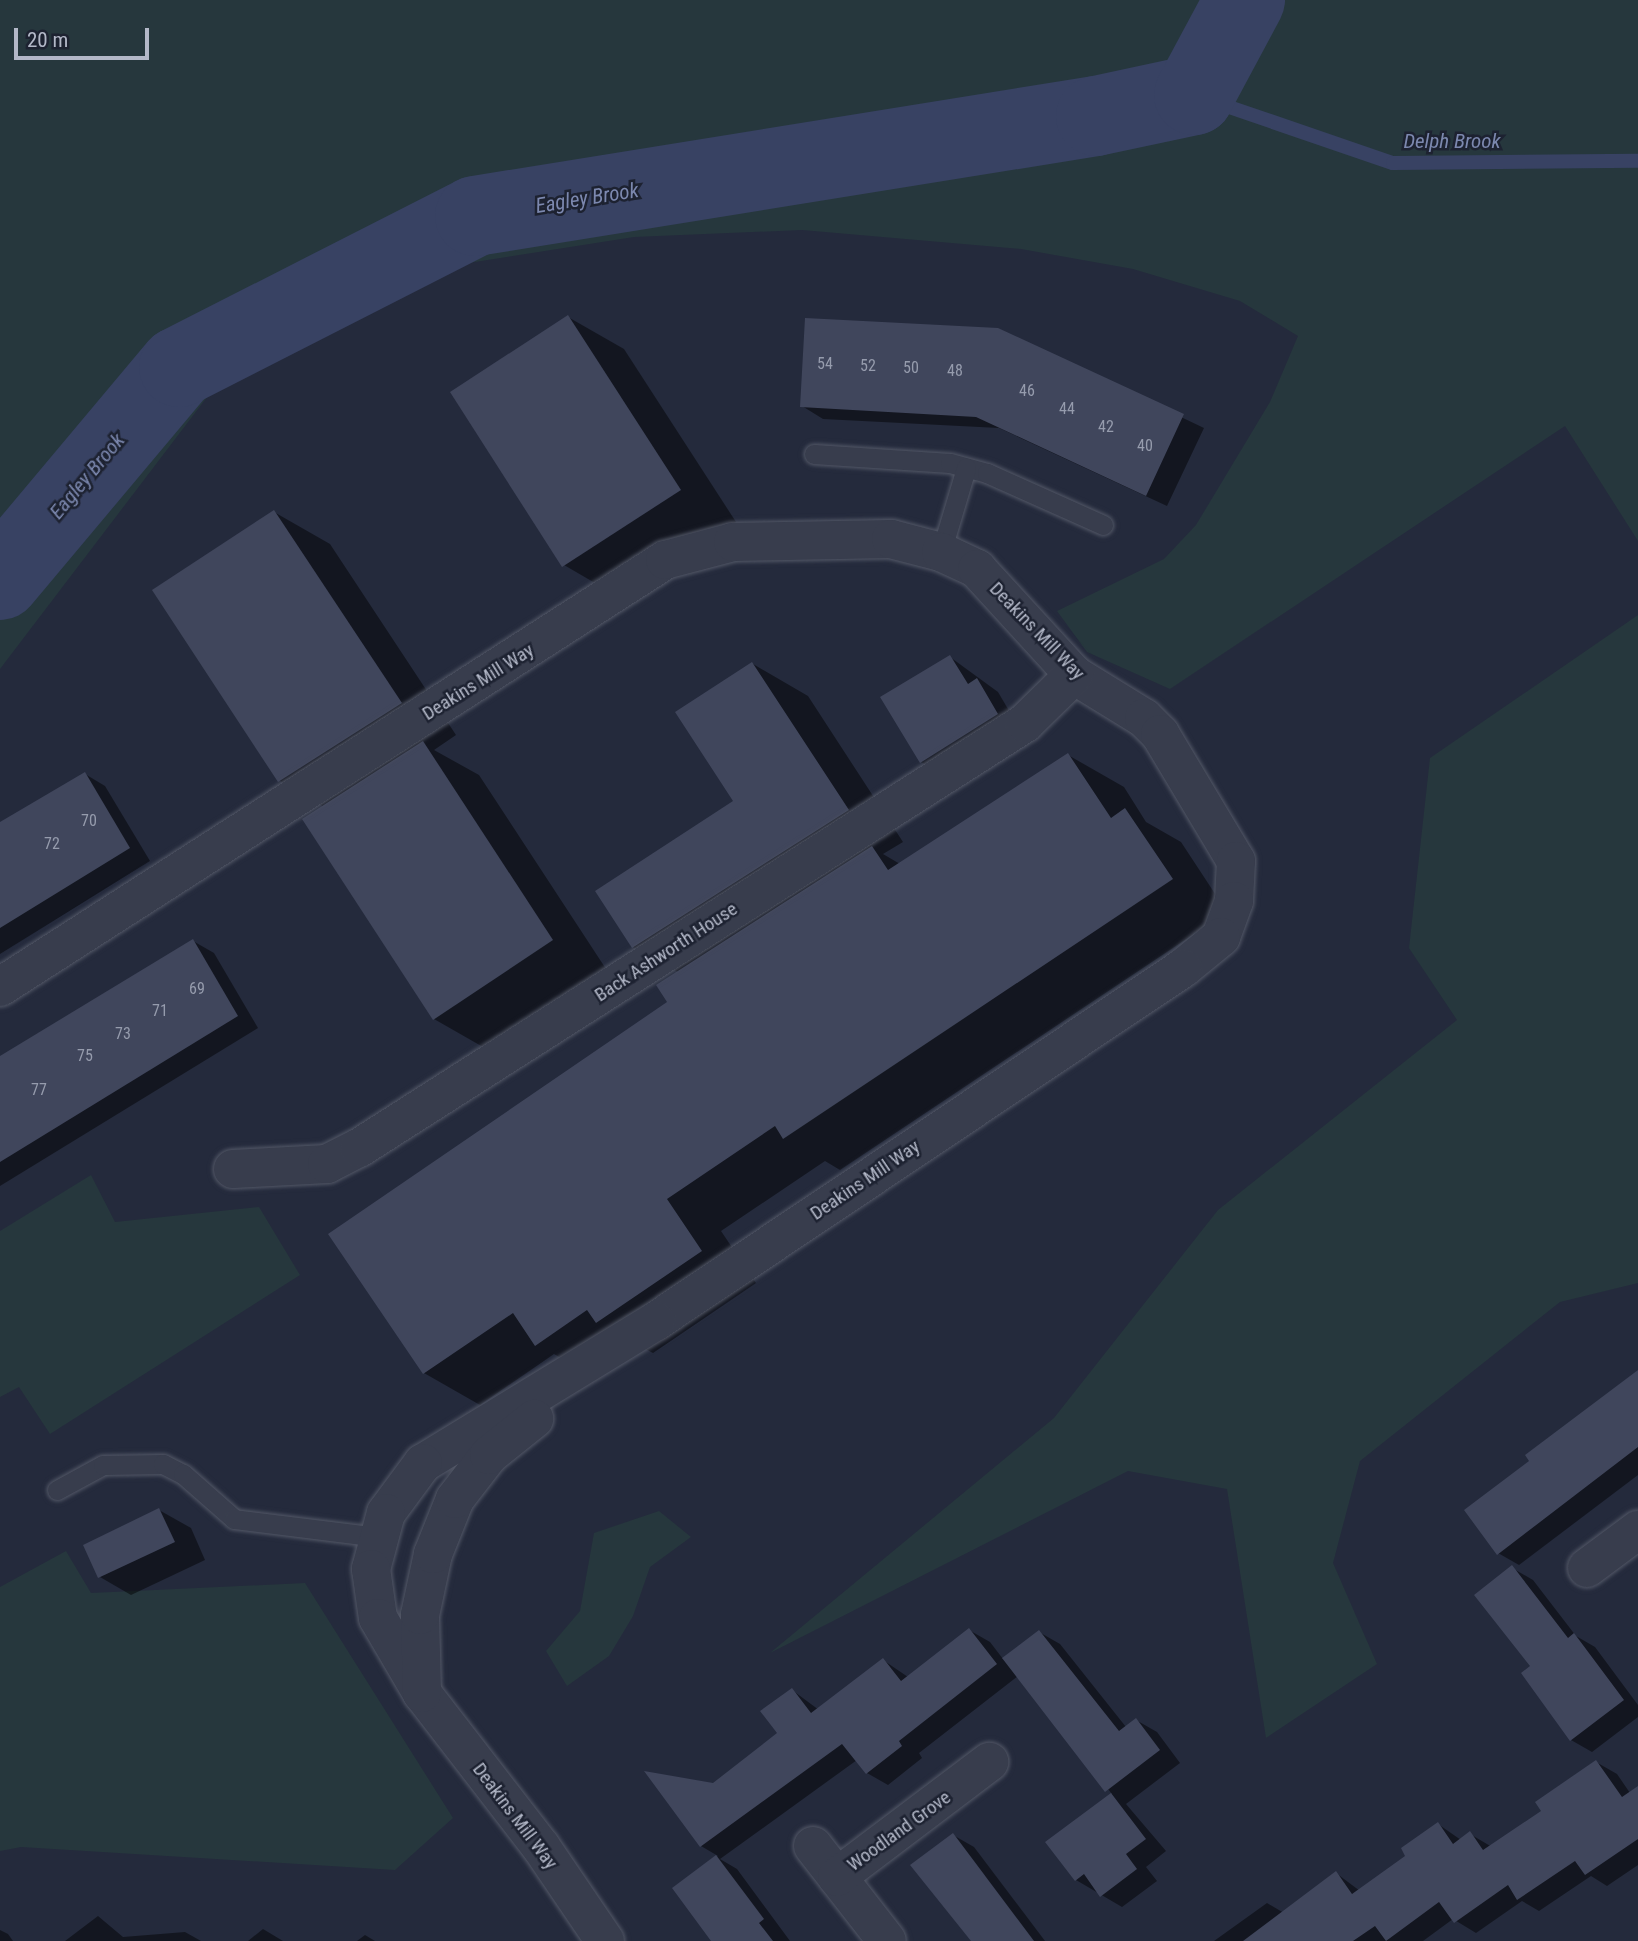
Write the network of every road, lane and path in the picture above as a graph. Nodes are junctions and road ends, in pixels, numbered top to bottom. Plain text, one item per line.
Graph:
1 (814, 454) dead end
2 (966, 468) junction
3 (1103, 525) dead end
4 (942, 552) junction
5 (1074, 676) junction
6 (0, 987) edge
7 (233, 1169) dead end
8 (656, 1321) junction
9 (57, 1490) dead end
10 (379, 1536) junction
11 (1632, 1548) edge
12 (1587, 1568) dead end
13 (422, 1693) junction
14 (973, 1783) dead end
15 (813, 1846) dead end
16 (837, 1877) junction
17 (605, 1941) edge
18 (887, 1941) edge

1 - 2 lane
2 - 3 lane
2 - 4 lane
4 - 5 street, Deakins Mill Way
4 - 6 street, Deakins Mill Way
5 - 7 street, Back Ashworth House
5 - 8 street, Deakins Mill Way
8 - 10 street, Deakins Mill Way
8 - 13 street, Deakins Mill Way
9 - 10 lane
10 - 13 street, Deakins Mill Way
11 - 12 street
13 - 17 street, Deakins Mill Way
14 - 16 street, Woodland Grove
15 - 16 street, Woodland Grove
16 - 18 street, Woodland Grove

